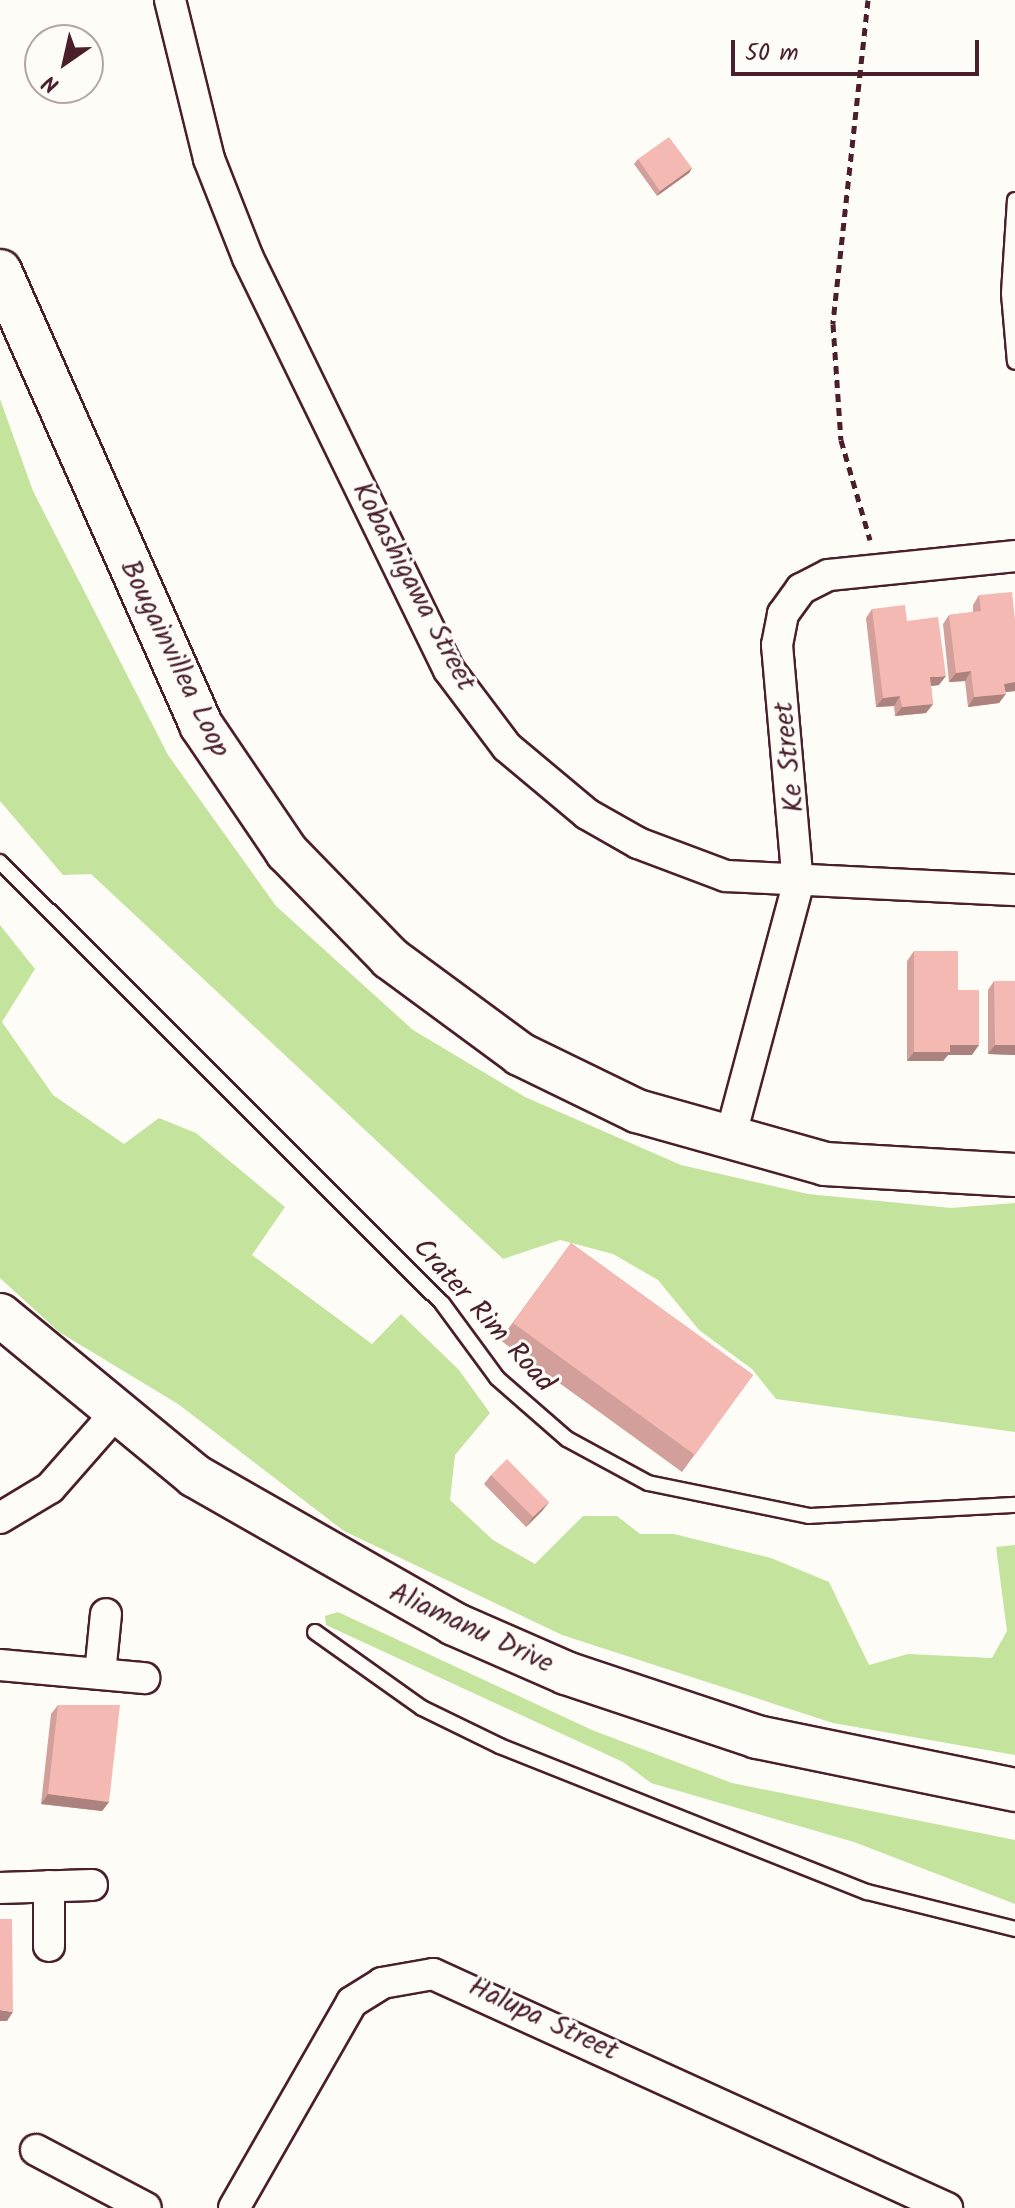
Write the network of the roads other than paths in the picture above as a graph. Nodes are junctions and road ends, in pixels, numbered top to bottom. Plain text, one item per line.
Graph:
1 (170, 0) edge
2 (1015, 200) edge
3 (0, 271) edge
4 (1015, 362) edge
5 (1015, 556) edge
6 (0, 862) edge
7 (798, 885) junction
8 (1015, 890) edge
9 (729, 1142) junction
10 (1015, 1175) edge
11 (0, 1315) edge
12 (115, 1414) junction
13 (1015, 1505) edge
14 (0, 1518) edge
15 (106, 1614) dead end
16 (315, 1632) dead end
17 (0, 1665) edge
18 (100, 1674) junction
19 (144, 1678) dead end
20 (1015, 1790) edge
21 (92, 1885) dead end
22 (49, 1886) junction
23 (0, 1888) edge
24 (1015, 1929) edge
25 (49, 1946) dead end
26 (36, 2150) dead end
27 (146, 2208) edge
28 (234, 2208) edge
29 (947, 2208) edge

1 - 7 street, Kobashigawa Street
2 - 4 lane
3 - 9 street, Bougainvillea Loop
5 - 7 street, Ke Street
6 - 13 lane, Crater Rim Road
7 - 8 street, Kobashigawa Street
7 - 9 street, Ke Street
9 - 10 street, Bougainvillea Loop
11 - 12 street, Aliamanu Drive
12 - 14 street
12 - 20 street, Aliamanu Drive
15 - 18 street
16 - 24 lane
17 - 18 street
18 - 19 street
21 - 22 street
22 - 23 street
22 - 25 street
26 - 27 street
28 - 29 street, Halupa Street

